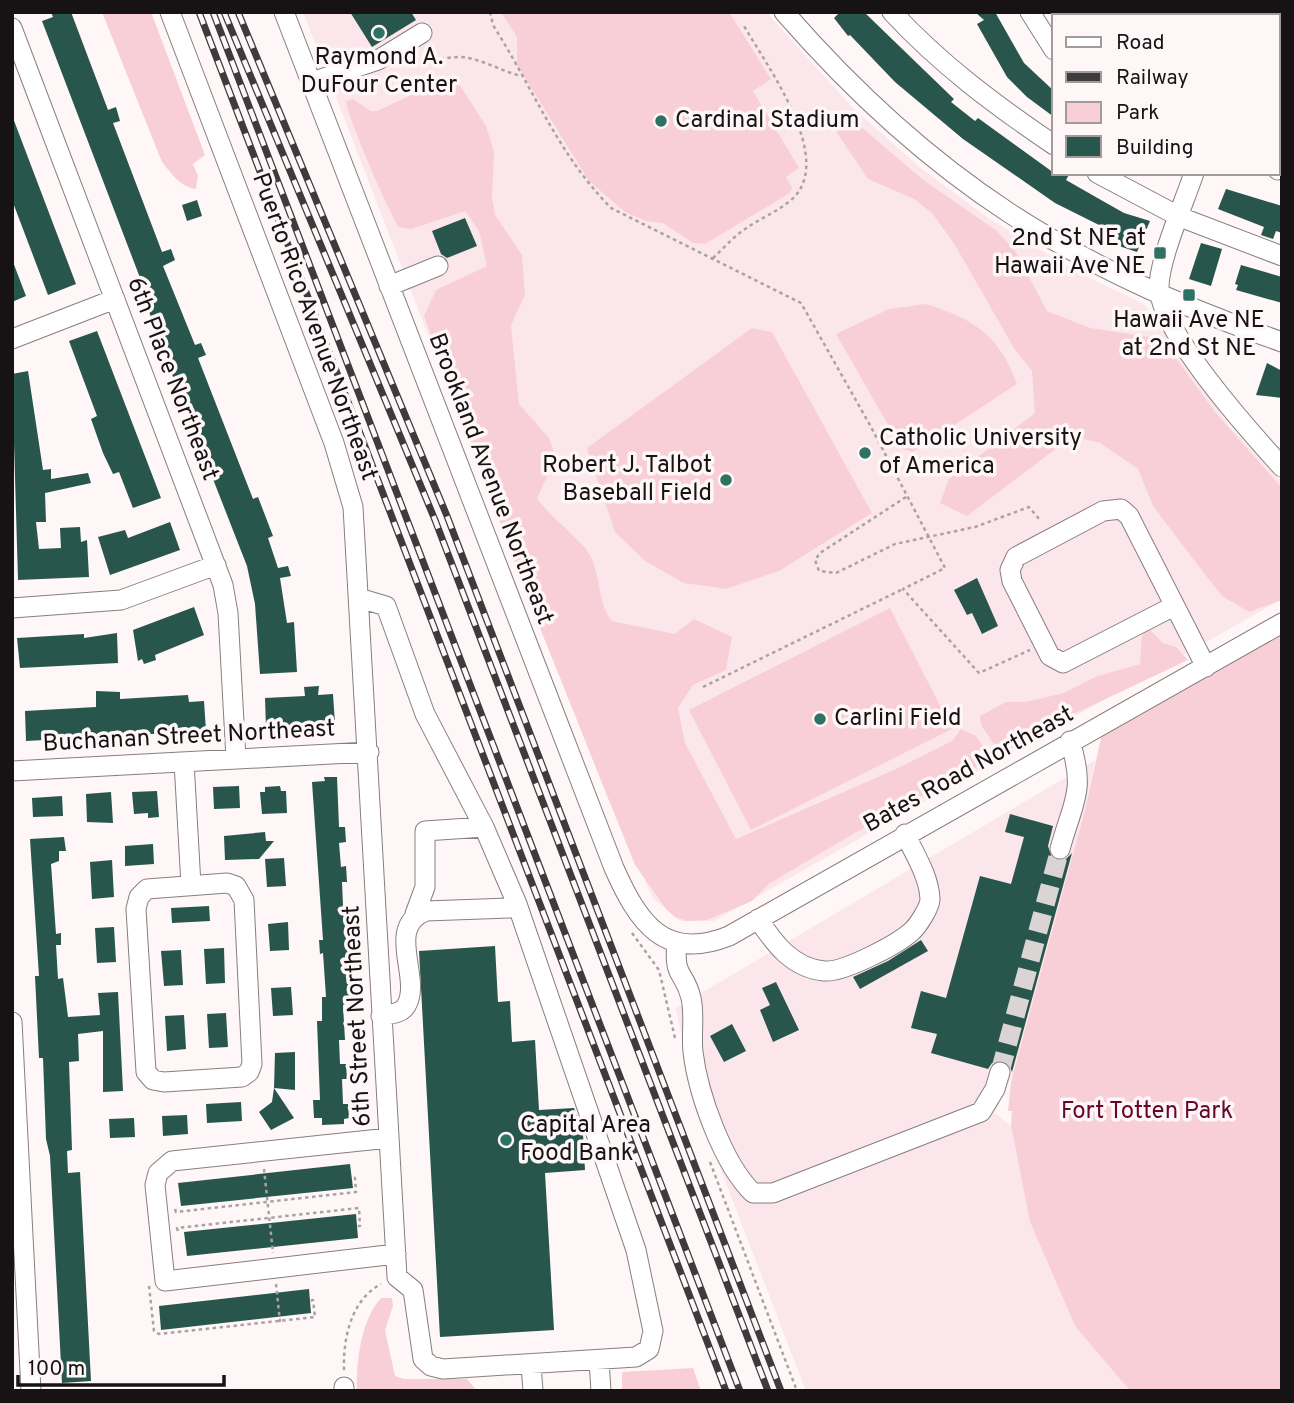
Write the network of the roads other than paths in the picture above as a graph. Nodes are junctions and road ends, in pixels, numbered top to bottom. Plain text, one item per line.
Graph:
1 (170, 12) edge
2 (285, 12) edge
3 (784, 12) edge
4 (892, 12) edge
5 (1030, 12) edge
6 (12, 28) edge
7 (422, 33) dead end
8 (1052, 47) edge
9 (312, 82) junction
10 (1052, 144) edge
11 (1101, 175) edge
12 (1193, 175) edge
13 (1180, 217) junction
14 (1282, 256) edge
15 (438, 266) dead end
16 (389, 286) junction
17 (1160, 296) junction
18 (115, 299) junction
19 (12, 340) edge
20 (1282, 342) edge
21 (1282, 467) edge
22 (216, 565) junction
23 (359, 598) junction
24 (1174, 606) junction
25 (12, 608) edge
26 (1282, 624) edge
27 (1206, 667) junction
28 (1070, 741) junction
29 (369, 752) junction
30 (236, 759) junction
31 (184, 762) junction
32 (12, 771) edge
33 (484, 827) junction
34 (905, 834) junction
35 (1060, 849) tunnel mouth
36 (191, 885) junction
37 (517, 904) junction
38 (415, 915) junction
39 (758, 919) junction
40 (677, 943) junction
41 (381, 1016) junction
42 (12, 1022) edge
43 (1000, 1072) tunnel mouth
44 (389, 1138) junction
45 (17, 1217) edge
46 (396, 1254) junction
47 (19, 1288) edge
48 (21, 1357) edge
49 (599, 1361) junction
50 (531, 1365) junction
51 (31, 1391) edge
52 (533, 1391) edge
53 (600, 1391) edge

1 - 23 street, Puerto Rico Avenue Northeast
2 - 9 street, Brookland Avenue Northeast
3 - 17 street
4 - 10 street
5 - 8 street
6 - 18 street, 6th Place Northeast
7 - 9 street
9 - 16 street, Brookland Avenue Northeast
11 - 13 street
12 - 13 street
13 - 14 street
13 - 17 street
15 - 16 street
16 - 40 street, Brookland Avenue Northeast
17 - 20 street
17 - 21 street
18 - 19 street
18 - 22 street, 6th Place Northeast
22 - 25 street
22 - 30 street, 6th Place Northeast
23 - 29 street, Puerto Rico Avenue Northeast
23 - 33 street
24 - 24 street
24 - 27 street
26 - 27 street, Bates Road Northeast
27 - 28 street, Bates Road Northeast
28 - 34 street, Bates Road Northeast
28 - 35 street
29 - 30 street, Buchanan Street Northeast
29 - 41 street, 6th Street Northeast
30 - 31 street, Buchanan Street Northeast
31 - 32 street, Buchanan Street Northeast
31 - 36 street
33 - 37 street
33 - 38 street
34 - 39 street, Bates Road Northeast
34 - 39 street
36 - 36 street
37 - 38 street
37 - 49 street
38 - 41 street
39 - 40 street, Bates Road Northeast
40 - 43 street
41 - 44 street, 6th Street Northeast
42 - 45 street
44 - 46 street, 6th Street Northeast
44 - 46 street
45 - 47 street
46 - 50 street, 6th Street Northeast
47 - 48 street
48 - 51 street
49 - 50 street
49 - 53 street
50 - 52 street

